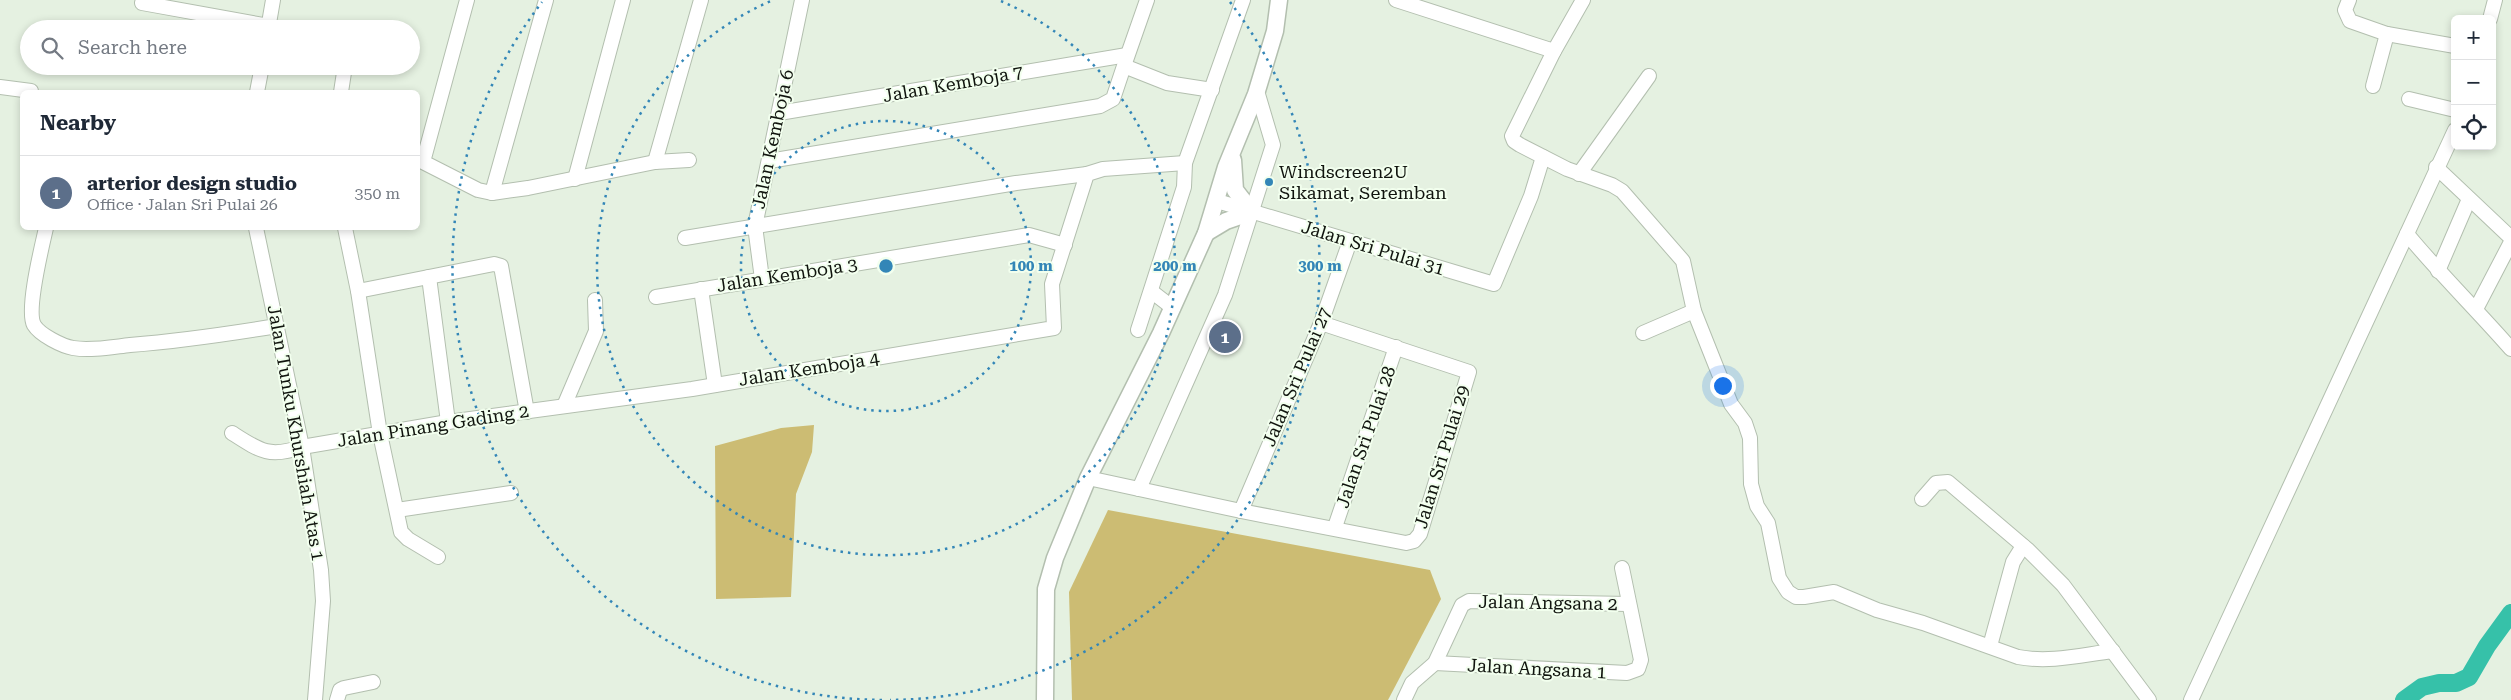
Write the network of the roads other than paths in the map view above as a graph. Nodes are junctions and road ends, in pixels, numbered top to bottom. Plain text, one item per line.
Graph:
1 (273, 0) edge
2 (466, 0) edge
3 (546, 0) edge
4 (623, 0) edge
5 (700, 0) edge
6 (802, 0) edge
7 (1147, 0) edge
8 (1243, 0) edge
9 (1279, 0) edge
10 (1396, 0) edge
11 (1583, 0) edge
12 (2348, 0) edge
13 (142, 3) dead end
14 (228, 20) edge
15 (270, 20) edge
16 (2387, 34) junction
17 (2451, 45) edge
18 (1554, 51) junction
19 (1126, 60) junction
20 (260, 75) edge
21 (343, 75) edge
22 (1649, 76) dead end
23 (2373, 86) dead end
24 (0, 87) edge
25 (23, 90) edge
26 (257, 90) edge
27 (340, 90) edge
28 (1212, 90) junction
29 (1257, 91) junction
30 (2409, 99) dead end
31 (2451, 109) edge
32 (779, 114) junction
33 (2451, 138) edge
34 (1233, 151) junction
35 (1543, 157) junction
36 (689, 160) dead end
37 (769, 161) junction
38 (655, 162) junction
39 (1185, 163) junction
40 (2436, 167) junction
41 (1087, 174) junction
42 (1579, 174) junction
43 (575, 179) junction
44 (492, 193) junction
45 (2469, 199) junction
46 (1217, 201) junction
47 (1252, 212) junction
48 (755, 226) junction
49 (46, 230) edge
50 (256, 230) edge
51 (345, 230) edge
52 (1206, 234) junction
53 (2407, 234) junction
54 (685, 238) dead end
55 (2511, 240) edge
56 (1350, 241) junction
57 (1065, 245) junction
58 (2438, 271) junction
59 (429, 277) junction
60 (762, 279) junction
61 (701, 289) junction
62 (358, 291) junction
63 (1151, 291) junction
64 (656, 297) dead end
65 (595, 300) dead end
66 (1173, 308) junction
67 (2476, 309) junction
68 (1694, 311) junction
69 (1321, 323) junction
70 (278, 326) junction
71 (1138, 330) dead end
72 (1643, 333) dead end
73 (1396, 347) junction
74 (2511, 349) edge
75 (715, 385) junction
76 (564, 406) junction
77 (527, 412) junction
78 (448, 422) junction
79 (232, 433) dead end
80 (380, 434) junction
81 (302, 447) junction
82 (1088, 478) junction
83 (1138, 489) junction
84 (511, 493) dead end
85 (1922, 499) dead end
86 (397, 510) junction
87 (1241, 511) junction
88 (1335, 528) junction
89 (2023, 546) junction
90 (438, 557) dead end
91 (1622, 568) dead end
92 (1628, 604) junction
93 (1990, 646) junction
94 (2112, 651) junction
95 (1435, 663) junction
96 (373, 682) dead end
97 (315, 700) edge
98 (337, 700) edge
99 (1045, 700) edge
100 (1404, 700) edge
101 (2149, 700) edge
102 (2191, 700) edge

1 - 15 street
2 - 44 street
3 - 44 street
4 - 43 street
5 - 38 street
6 - 32 street, Jalan Kemboja 6
7 - 19 street
8 - 28 street
9 - 29 main road
10 - 18 street
11 - 18 street
12 - 16 street
13 - 14 street
16 - 17 street
16 - 23 street
18 - 35 street
19 - 28 street
19 - 32 street, Jalan Kemboja 7
19 - 37 street
20 - 26 street
21 - 27 street
22 - 42 street
24 - 25 street
28 - 39 street
29 - 34 main road
29 - 47 street
30 - 31 street
32 - 37 street, Jalan Kemboja 6
33 - 40 street
34 - 46 main road
34 - 47 main road
35 - 42 street
35 - 56 street, Jalan Sri Pulai 31
36 - 38 street
37 - 48 street, Jalan Kemboja 6
38 - 43 street
39 - 41 street
39 - 63 street
40 - 45 street
40 - 53 street
41 - 48 street
41 - 57 street
42 - 68 street
43 - 44 street
45 - 55 street
45 - 58 street
46 - 47 street, Jalan Sri Pulai 31
46 - 52 main road
47 - 52 main road
47 - 56 street, Jalan Sri Pulai 31
47 - 83 street
48 - 54 street
48 - 60 street, Jalan Kemboja 6
49 - 70 street
50 - 70 street, Jalan Tunku Khurshiah Atas 1
51 - 62 street
52 - 66 main road
53 - 58 street
53 - 102 street
55 - 67 street
56 - 69 street, Jalan Sri Pulai 27
57 - 60 street, Jalan Kemboja 3
57 - 75 street, Jalan Kemboja 4
58 - 67 street
59 - 62 street
59 - 77 street
59 - 78 street
60 - 61 street, Jalan Kemboja 3
61 - 64 street, Jalan Kemboja 3
61 - 75 street
62 - 80 street
63 - 66 street
63 - 71 street
65 - 76 street
66 - 82 main road
67 - 74 street
68 - 72 street
68 - 93 street
69 - 73 street
69 - 87 street, Jalan Sri Pulai 27
70 - 81 street, Jalan Tunku Khurshiah Atas 1
73 - 88 street, Jalan Sri Pulai 28
73 - 88 street, Jalan Sri Pulai 29
75 - 76 street, Jalan Kemboja 4
76 - 77 street, Jalan Pinang Gading 2
77 - 78 street, Jalan Pinang Gading 2
78 - 80 street, Jalan Pinang Gading 2
79 - 81 street, Jalan Pinang Gading 2
80 - 81 street, Jalan Pinang Gading 2
80 - 86 street
81 - 97 street, Jalan Tunku Khurshiah Atas 1
82 - 83 street
82 - 99 main road
83 - 87 street
84 - 86 street
85 - 89 street
86 - 90 street
87 - 88 street
89 - 93 street
89 - 94 street
91 - 92 street
92 - 95 street, Jalan Angsana 2
92 - 95 street, Jalan Angsana 1
93 - 94 street
94 - 101 street
95 - 100 street
96 - 98 street

